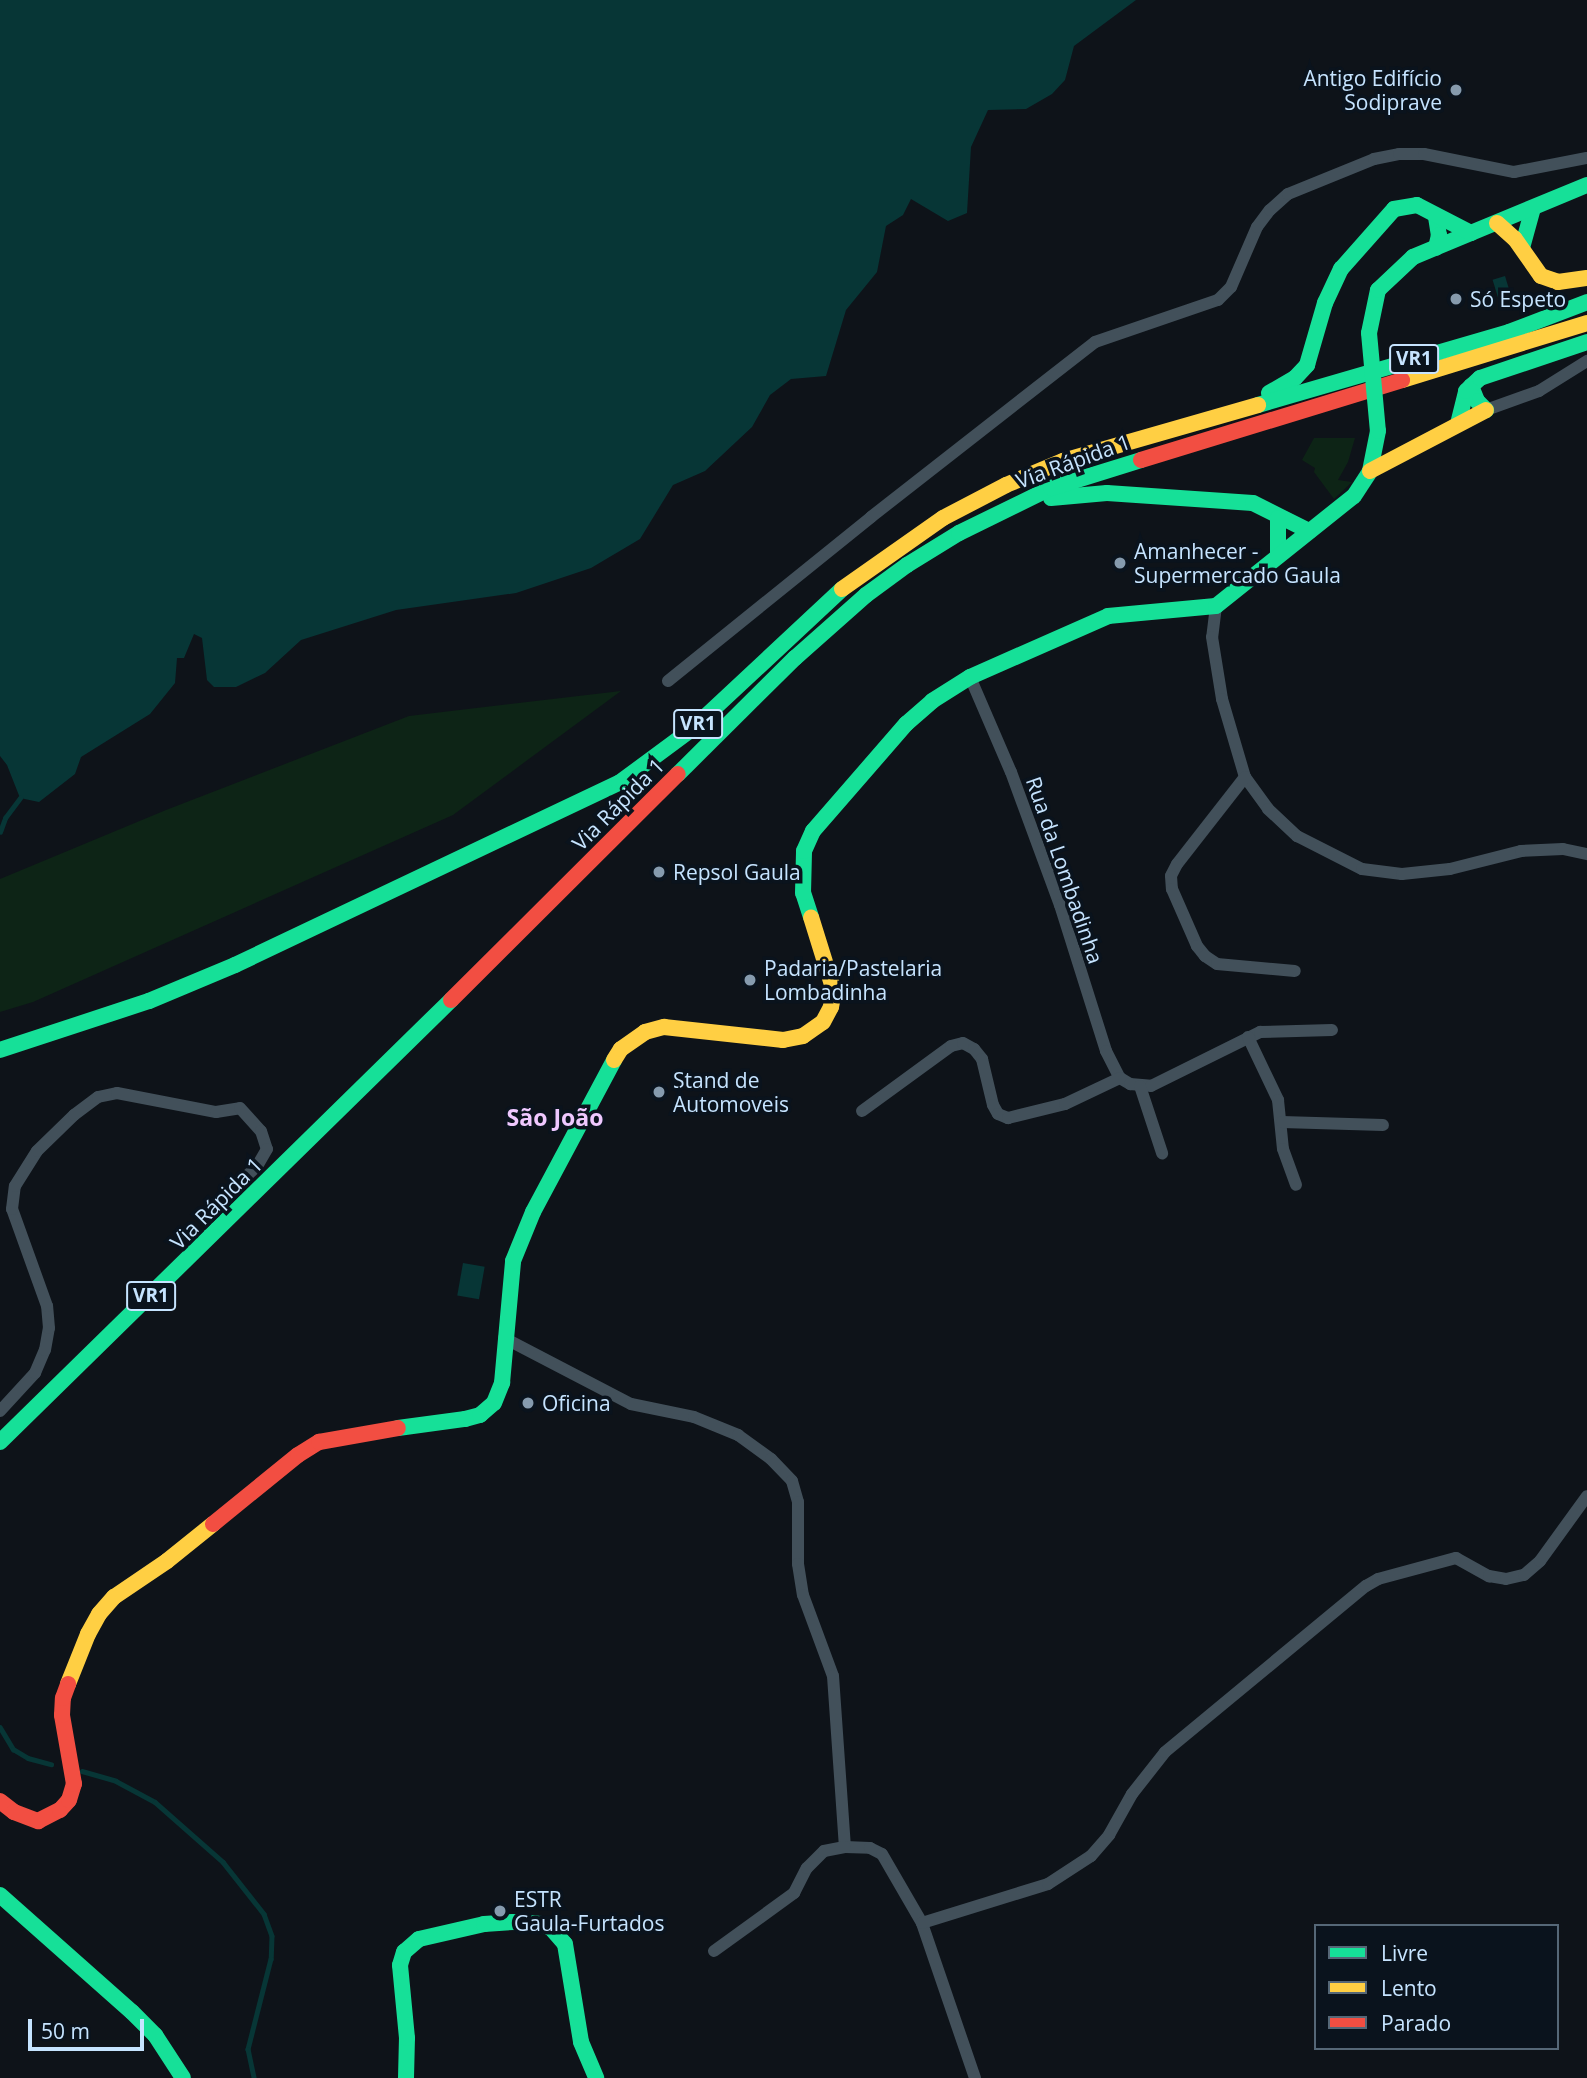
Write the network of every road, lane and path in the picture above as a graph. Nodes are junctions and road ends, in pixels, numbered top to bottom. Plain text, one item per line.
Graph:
1 (1587, 158) edge
2 (1587, 185) edge
3 (1533, 208) junction
4 (1436, 218) junction
5 (1497, 223) junction
6 (1471, 233) junction
7 (1436, 248) junction
8 (1522, 248) junction
9 (1587, 278) edge
10 (1587, 302) edge
11 (1587, 323) edge
12 (1587, 342) edge
13 (1587, 362) edge
14 (1471, 386) junction
15 (1239, 410) junction
16 (1486, 410) junction
17 (1458, 424) junction
18 (1370, 471) junction
19 (1017, 503) junction
20 (1278, 518) junction
21 (1309, 531) junction
22 (1278, 556) junction
23 (1216, 606) junction
24 (970, 677) junction
25 (668, 681) dead end
26 (1245, 777) junction
27 (1587, 854) edge
28 (1295, 971) dead end
29 (1332, 1030) dead end
30 (1248, 1037) junction
31 (0, 1050) edge
32 (1120, 1078) junction
33 (1140, 1086) junction
34 (862, 1111) dead end
35 (1282, 1122) junction
36 (1383, 1125) dead end
37 (1162, 1153) dead end
38 (1296, 1185) dead end
39 (228, 1194) dead end
40 (504, 1338) junction
41 (0, 1411) edge
42 (0, 1443) edge
43 (1587, 1496) edge
44 (0, 1801) edge
45 (845, 1847) junction
46 (0, 1895) edge
47 (922, 1923) junction
48 (714, 1951) dead end
49 (183, 2078) edge
50 (405, 2078) edge
51 (596, 2078) edge
52 (975, 2078) edge

1 - 25 street
2 - 3 main road
3 - 5 main road
3 - 8 main road
4 - 6 main road
4 - 7 main road
4 - 15 main road
5 - 6 main road
5 - 8 main road
6 - 7 main road
7 - 18 main road, bridge
8 - 9 main road
10 - 15 main road, Via Rápida 1 / VR1
11 - 19 main road, Via Rápida 1 / VR1
12 - 14 main road
13 - 16 street
14 - 16 main road
14 - 17 main road
15 - 31 main road, Via Rápida 1 / VR1
16 - 17 main road
17 - 18 main road
18 - 21 main road
19 - 20 main road
19 - 42 main road, Via Rápida 1 / VR1
20 - 21 main road
20 - 22 main road
21 - 22 main road
22 - 23 main road
23 - 24 main road
23 - 26 street
24 - 32 street, Rua da Lombadinha
24 - 40 main road
26 - 27 street
26 - 28 street
29 - 30 street
30 - 33 street
30 - 35 street
32 - 33 street
32 - 34 street
33 - 37 street
35 - 36 street
35 - 38 street
39 - 41 street
40 - 44 main road
40 - 45 street
43 - 47 street
45 - 47 street
45 - 48 street
46 - 49 main road
47 - 52 street
50 - 51 main road

